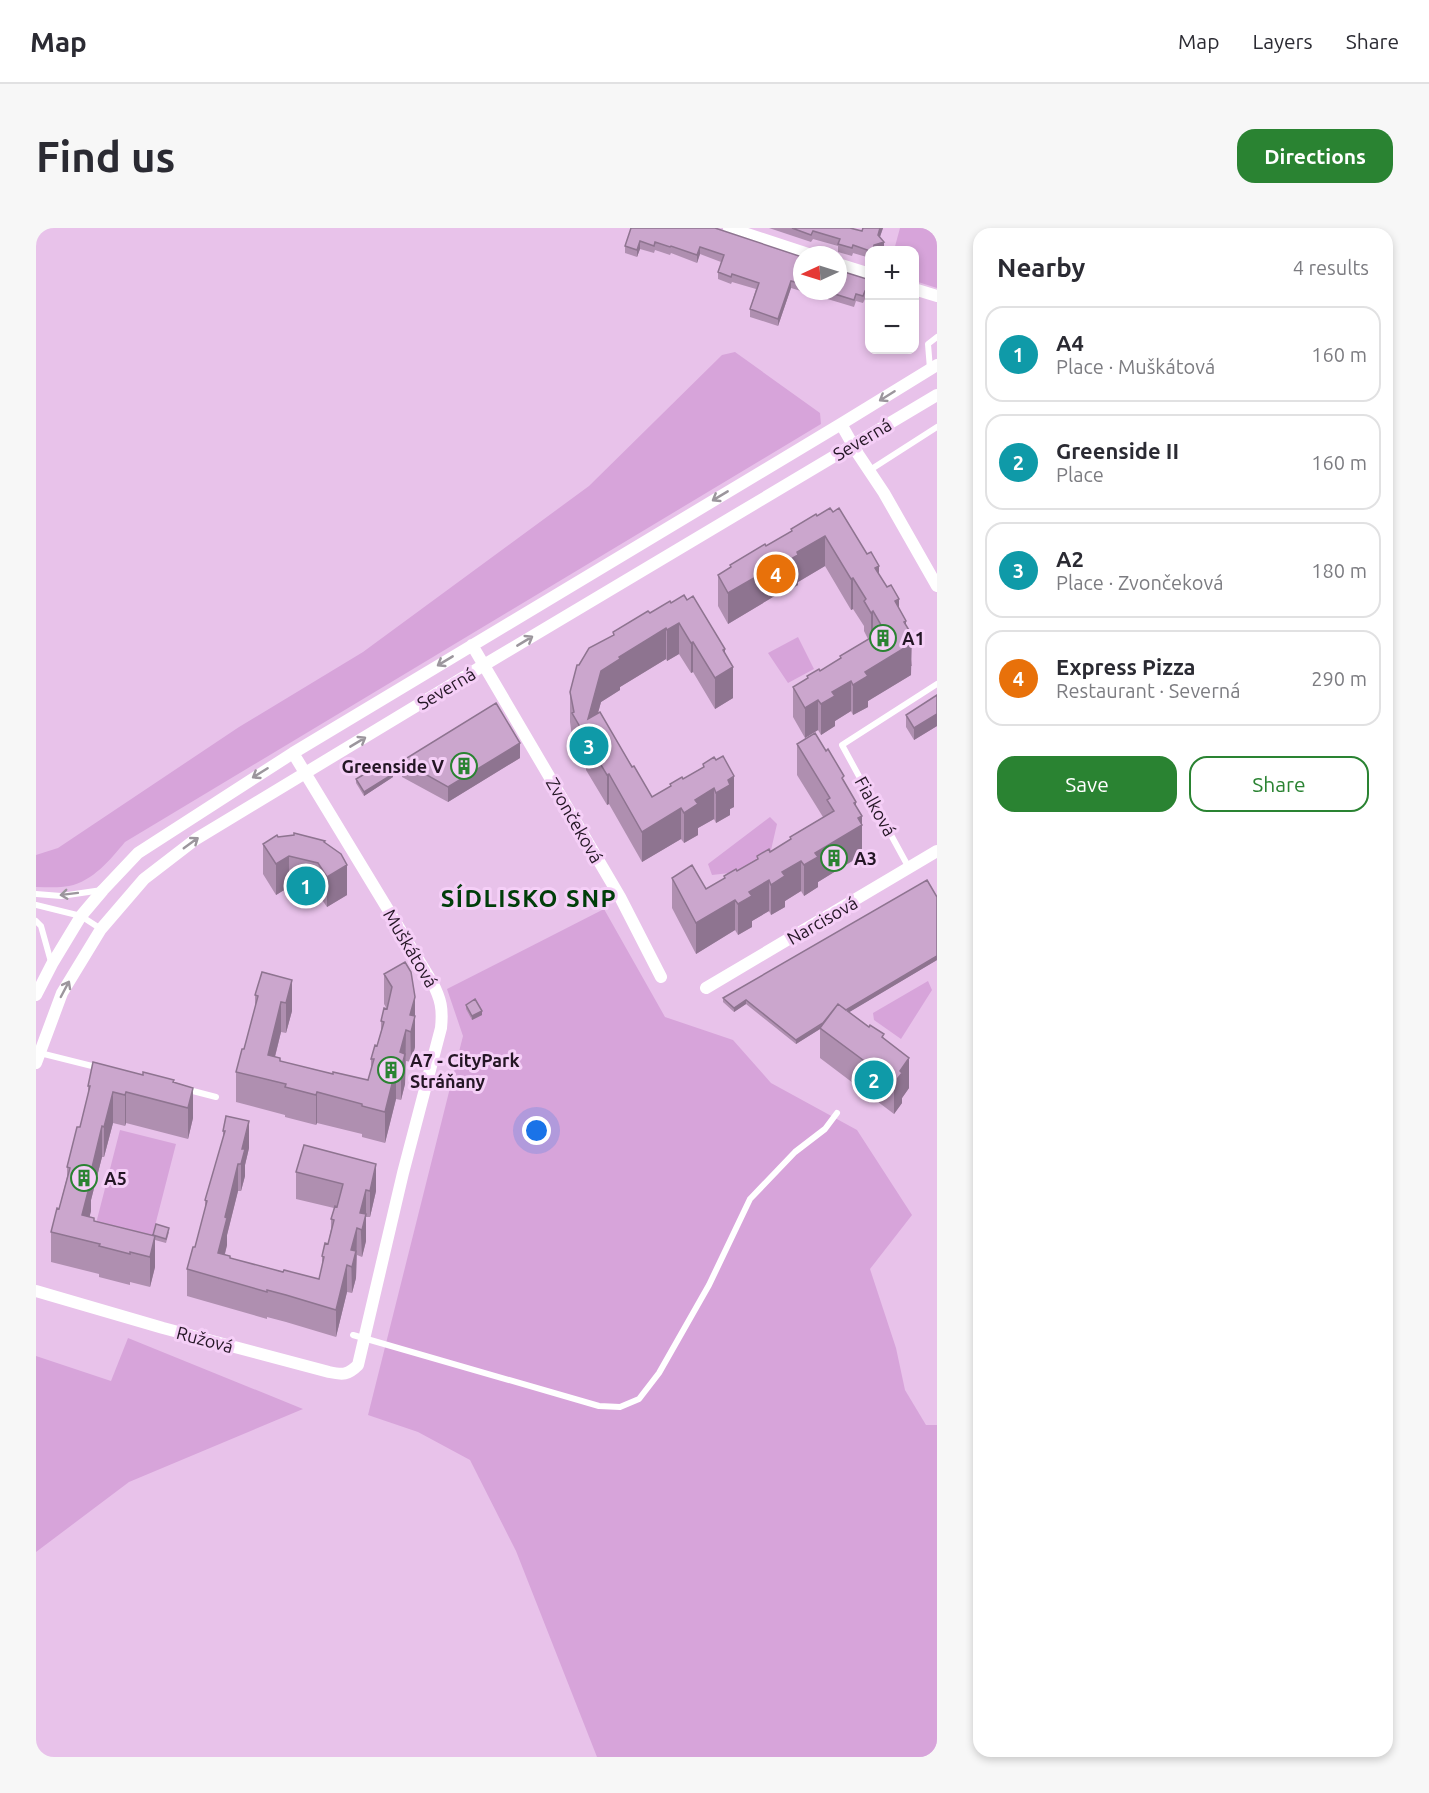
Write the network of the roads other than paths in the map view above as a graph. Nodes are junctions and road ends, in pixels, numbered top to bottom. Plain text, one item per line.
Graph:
1 (729, 228) edge
2 (793, 249) edge
3 (847, 267) edge
4 (865, 272) edge
5 (919, 290) edge
6 (937, 296) edge
7 (937, 337) edge
8 (934, 367) edge
9 (937, 395) edge
10 (841, 424) junction
11 (937, 428) edge
12 (853, 444) junction
13 (870, 470) junction
14 (937, 586) edge
15 (472, 645) junction
16 (484, 665) junction
17 (937, 684) edge
18 (293, 753) junction
19 (304, 774) junction
20 (937, 851) edge
21 (909, 868) junction
22 (102, 890) junction
23 (36, 894) edge
24 (36, 904) edge
25 (81, 916) junction
26 (36, 921) edge
27 (101, 929) junction
28 (51, 964) junction
29 (661, 977) dead end
30 (706, 988) dead end
31 (36, 995) edge
32 (37, 1056) edge
33 (113, 1071) edge
34 (182, 1088) edge
35 (216, 1097) dead end
36 (837, 1113) dead end
37 (36, 1291) edge
38 (360, 1341) junction

1 - 2 street
3 - 4 street
5 - 6 street
7 - 8 lane
8 -> 10 street, Severná
9 - 12 street, Severná
10 - 12 street
10 -> 15 street, Severná
11 - 13 lane
12 - 13 street
16 -> 12 street, Severná
13 - 14 street
15 - 16 street, Zvončeková
15 -> 18 street, Severná
19 -> 16 street, Severná
16 - 29 street, Zvončeková
17 - 21 lane, Fialková
18 - 19 street, Muškátová
18 -> 22 street, Severná
27 -> 19 street, Severná
19 - 38 street, Muškátová
20 - 21 street, Narcisová
21 - 30 street, Narcisová
22 -> 23 lane
22 - 25 street, Severná
24 - 25 lane
25 - 27 lane
25 - 28 street, Severná
26 - 28 lane
32 -> 27 street, Severná
28 - 31 street, Severná
32 - 33 lane
34 - 35 lane
36 - 38 lane
37 - 38 street, Ružová

